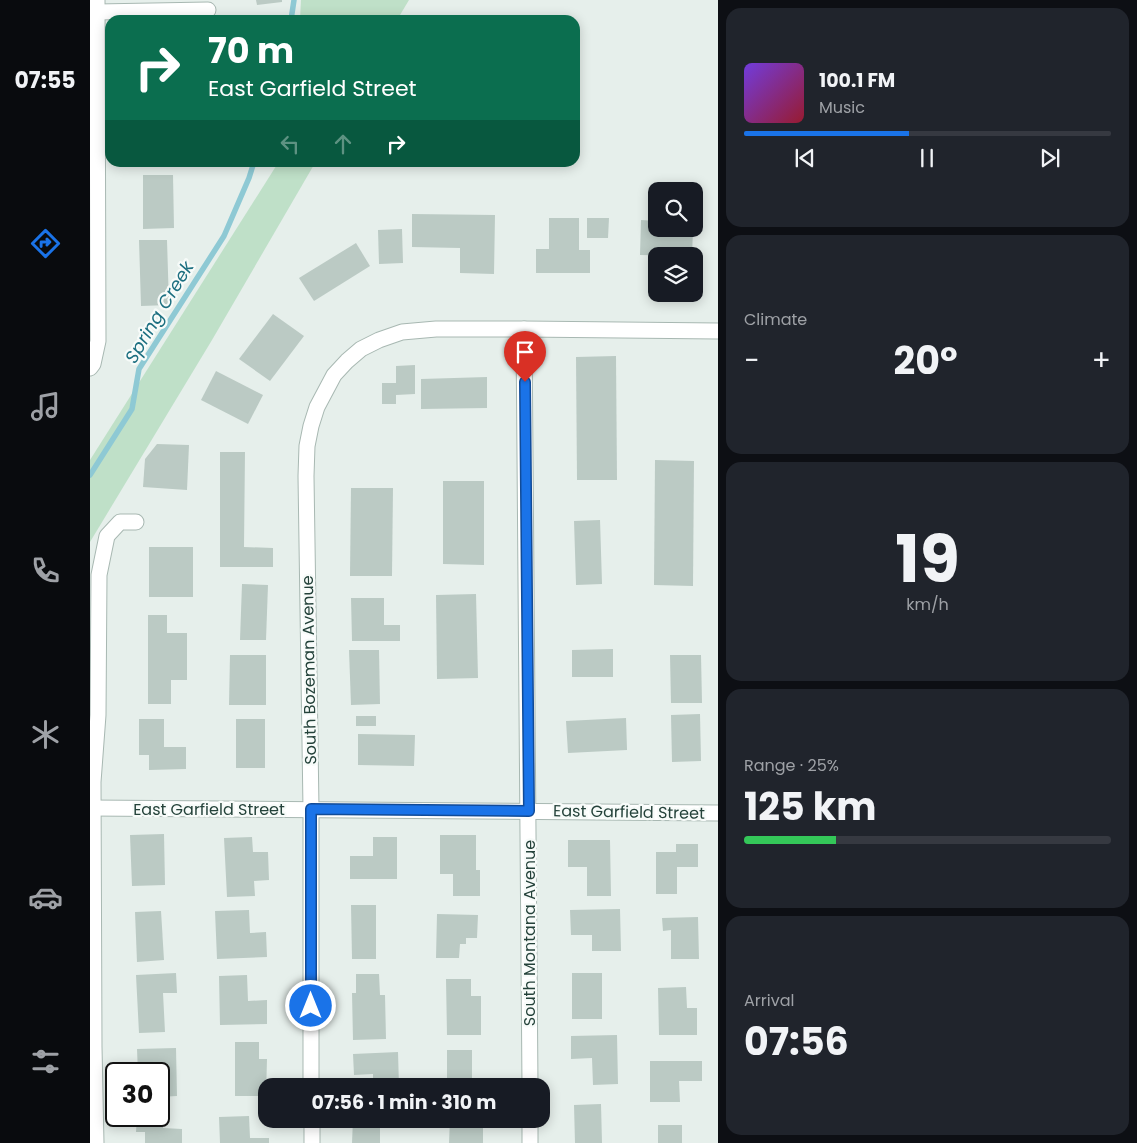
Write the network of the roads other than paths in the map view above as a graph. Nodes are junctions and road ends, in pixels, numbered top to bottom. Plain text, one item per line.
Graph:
1 (97, 6) edge
2 (208, 10) dead end
3 (524, 329) junction
4 (718, 331) edge
5 (90, 368) edge
6 (136, 522) dead end
7 (92, 808) edge
8 (311, 809) junction
9 (529, 811) junction
10 (718, 813) edge
11 (92, 1047) edge
12 (311, 1078) edge
13 (530, 1078) edge
14 (312, 1128) edge
15 (530, 1128) edge
16 (96, 1143) edge
17 (312, 1143) edge
18 (530, 1143) edge

1 - 2 street
1 - 5 street
3 - 4 street, South Bozeman Avenue
3 - 8 street, South Bozeman Avenue
3 - 9 street, South Montana Avenue
6 - 7 street
7 - 8 street, East Garfield Street
7 - 11 street
8 - 9 street, East Garfield Street
8 - 12 street, South Bozeman Avenue
9 - 10 street, East Garfield Street
9 - 13 street, South Montana Avenue
11 - 16 street
14 - 17 street
15 - 18 street

